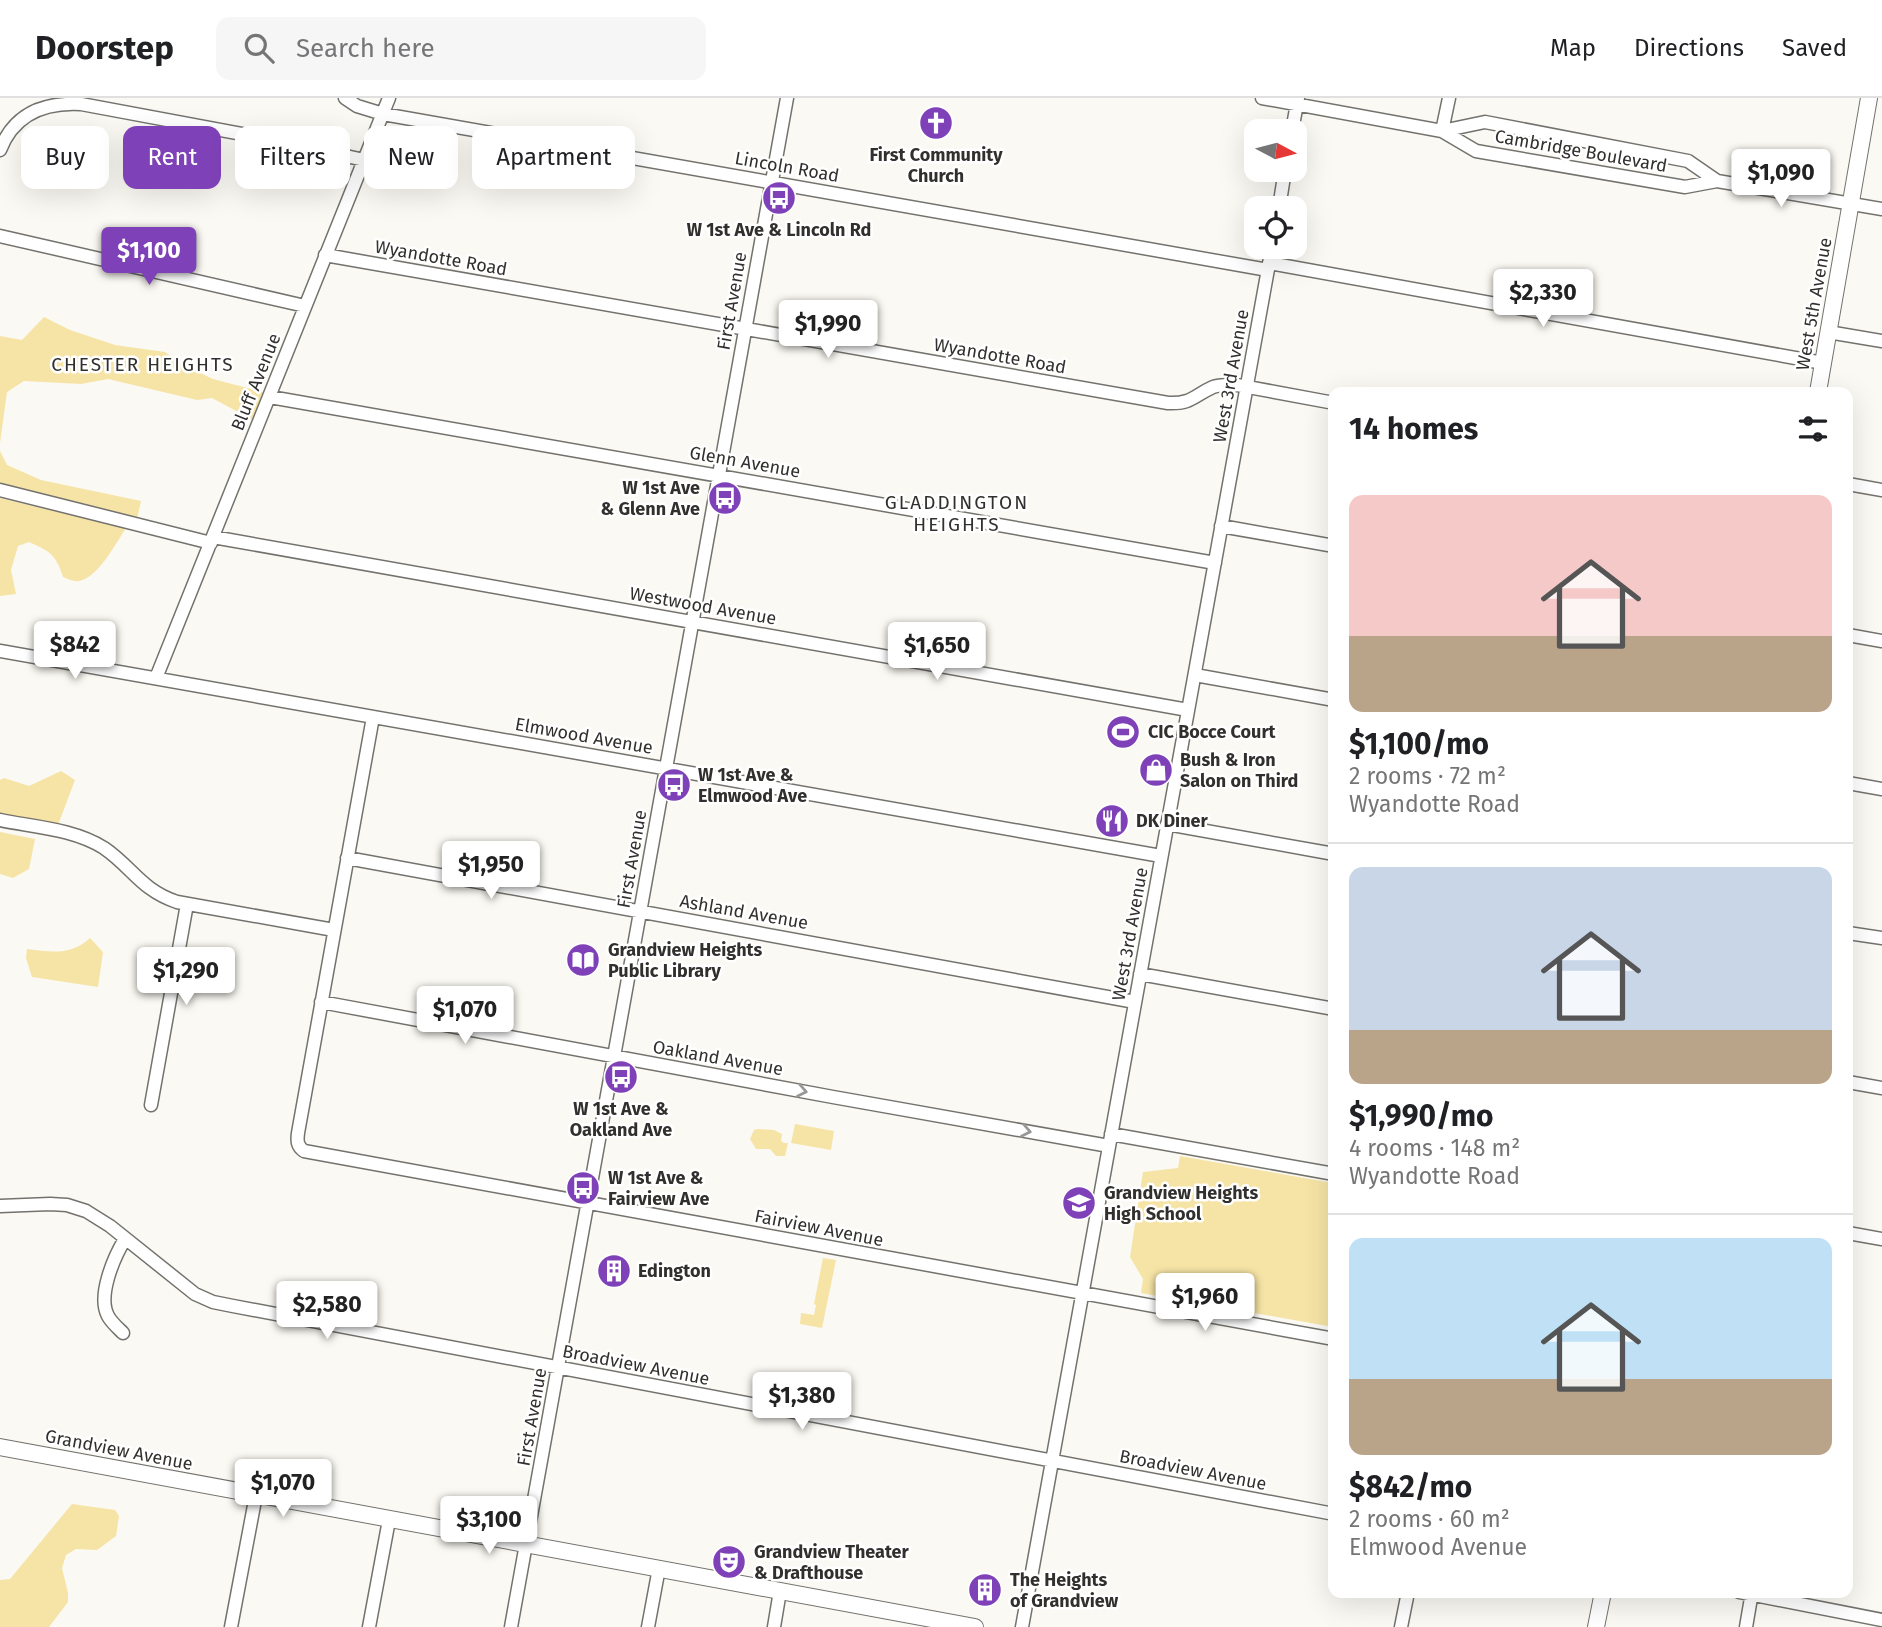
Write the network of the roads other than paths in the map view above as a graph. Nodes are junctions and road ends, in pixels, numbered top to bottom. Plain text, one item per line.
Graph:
1 (345, 98) edge
2 (389, 98) edge
3 (787, 98) edge
4 (1262, 98) edge
5 (1449, 98) edge
6 (1869, 98) edge
7 (1297, 101) edge
8 (383, 114) junction
9 (1294, 119) edge
10 (378, 126) edge
11 (1442, 131) junction
12 (0, 150) edge
13 (364, 160) joint
14 (1717, 181) junction
15 (771, 183) junction
16 (1851, 204) junction
17 (1882, 209) edge
18 (0, 236) edge
19 (326, 255) junction
20 (1269, 259) edge
21 (1268, 266) junction
22 (305, 306) junction
23 (745, 329) junction
24 (1828, 332) junction
25 (1882, 341) edge
26 (1823, 363) junction
27 (1246, 387) junction
28 (1819, 387) edge
29 (270, 397) junction
30 (1328, 401) edge
31 (719, 475) junction
32 (1853, 485) edge
33 (0, 490) edge
34 (1882, 490) edge
35 (1221, 526) junction
36 (212, 540) junction
37 (1328, 545) edge
38 (1215, 563) junction
39 (692, 622) junction
40 (1853, 636) edge
41 (1882, 640) edge
42 (0, 651) edge
43 (1195, 675) junction
44 (156, 678) junction
45 (1328, 699) edge
46 (1188, 710) junction
47 (373, 717) junction
48 (667, 768) junction
49 (1853, 784) edge
50 (1882, 789) edge
51 (0, 820) edge
52 (1167, 824) junction
53 (1328, 853) edge
54 (1161, 856) junction
55 (347, 858) junction
56 (187, 904) junction
57 (640, 911) junction
58 (334, 930) junction
59 (1853, 934) edge
60 (1882, 938) edge
61 (1140, 974) junction
62 (321, 1002) junction
63 (1135, 1002) junction
64 (1328, 1008) edge
65 (614, 1056) junction
66 (1853, 1083) edge
67 (1882, 1088) edge
68 (151, 1105) dead end
69 (1110, 1140) junction
70 (1328, 1173) edge
71 (588, 1203) junction
72 (0, 1206) edge
73 (1853, 1234) edge
74 (1882, 1239) edge
75 (125, 1240) junction
76 (1083, 1293) junction
77 (123, 1333) dead end
78 (1328, 1338) edge
79 (558, 1368) junction
80 (0, 1447) edge
81 (1053, 1461) junction
82 (256, 1495) junction
83 (1328, 1513) edge
84 (390, 1520) junction
85 (526, 1544) junction
86 (659, 1568) junction
87 (780, 1591) junction
88 (1407, 1598) edge
89 (1602, 1598) edge
90 (1748, 1598) edge
91 (1773, 1598) edge
92 (1882, 1620) edge
93 (231, 1627) edge
94 (369, 1627) edge
95 (511, 1627) edge
96 (648, 1627) edge
97 (774, 1627) edge
98 (975, 1627) edge
99 (1022, 1627) edge
100 (1401, 1627) edge
101 (1596, 1627) edge
102 (1746, 1627) edge

1 - 8 street, Lincoln Road
2 - 8 street, Bluff Avenue
3 - 15 street, First Avenue
4 - 7 street, Cambridge Boulevard
5 - 11 street
6 - 16 main road, West 5th Avenue
7 - 9 street
7 - 11 street, Cambridge Boulevard
8 - 10 street, Bluff Avenue
8 - 15 street, Lincoln Road
11 - 14 street, Cambridge Boulevard
11 - 14 street, Cambridge Boulevard
12 - 13 street
13 - 19 street, Bluff Avenue
14 - 16 street, Cambridge Boulevard
15 - 21 street, Lincoln Road
15 - 23 street, First Avenue
16 - 17 street, Cambridge Boulevard
16 - 24 main road, West 5th Avenue
18 - 22 street
19 - 22 street, Bluff Avenue
19 - 23 street, Wyandotte Road
20 - 21 street, West 3rd Avenue
21 - 26 street, Lincoln Road
21 - 27 street, West 3rd Avenue
22 - 29 street, Bluff Avenue
23 - 27 street, Wyandotte Road
23 - 31 street, First Avenue
24 - 25 street
24 - 26 main road, West 5th Avenue
26 - 28 main road, West 5th Avenue
27 - 30 street, Wyandotte Road
27 - 35 street, West 3rd Avenue
29 - 31 street, Glenn Avenue
29 - 36 street, Bluff Avenue
31 - 38 street, Glenn Avenue
31 - 39 street, First Avenue
32 - 34 street
33 - 36 street, Westwood Avenue
35 - 37 street
35 - 38 street, West 3rd Avenue
36 - 39 street, Westwood Avenue
36 - 44 street, Bluff Avenue
38 - 43 street, West 3rd Avenue
39 - 46 street, Westwood Avenue
39 - 48 street, First Avenue
40 - 41 street
42 - 44 street, Elmwood Avenue
43 - 45 street
43 - 46 street, West 3rd Avenue
44 - 47 street, Elmwood Avenue
46 - 52 street, West 3rd Avenue
47 - 48 street, Elmwood Avenue
47 - 55 street
48 - 54 street, Elmwood Avenue
48 - 57 street, First Avenue
49 - 50 street
51 - 56 street
52 - 53 street
52 - 54 street, West 3rd Avenue
54 - 61 street, West 3rd Avenue
55 - 57 street, Ashland Avenue
55 - 58 street
56 - 58 street
56 - 68 street
57 - 63 street, Ashland Avenue
57 - 65 street, First Avenue
58 - 62 street
59 - 60 street
61 - 63 street, West 3rd Avenue
61 - 64 street
62 - 65 street, Oakland Avenue
62 - 71 street, Fairview Avenue
63 - 69 street, West 3rd Avenue
65 -> 69 street, Oakland Avenue
65 - 71 street, First Avenue
66 - 67 street
69 - 70 street, Oakland Avenue
69 - 76 street, West 3rd Avenue
71 - 76 street, Fairview Avenue
71 - 79 street, First Avenue
72 - 75 street, Broadview Avenue
73 - 74 street
75 - 77 street
75 - 79 street, Broadview Avenue
76 - 78 street, Fairview Avenue
76 - 81 street, West 3rd Avenue
79 - 81 street, Broadview Avenue
79 - 85 street, First Avenue
80 - 82 main road, Grandview Avenue
81 - 83 street, Broadview Avenue
81 - 99 street, West 3rd Avenue
82 - 84 main road, Grandview Avenue
82 - 93 street
84 - 85 main road, Grandview Avenue
84 - 94 street
85 - 86 main road, Grandview Avenue
85 - 95 street, First Avenue
86 - 87 main road, Grandview Avenue
86 - 96 street
87 - 97 street
87 - 98 main road, Grandview Avenue
88 - 100 street
89 - 101 main road
90 - 102 street
91 - 92 street

